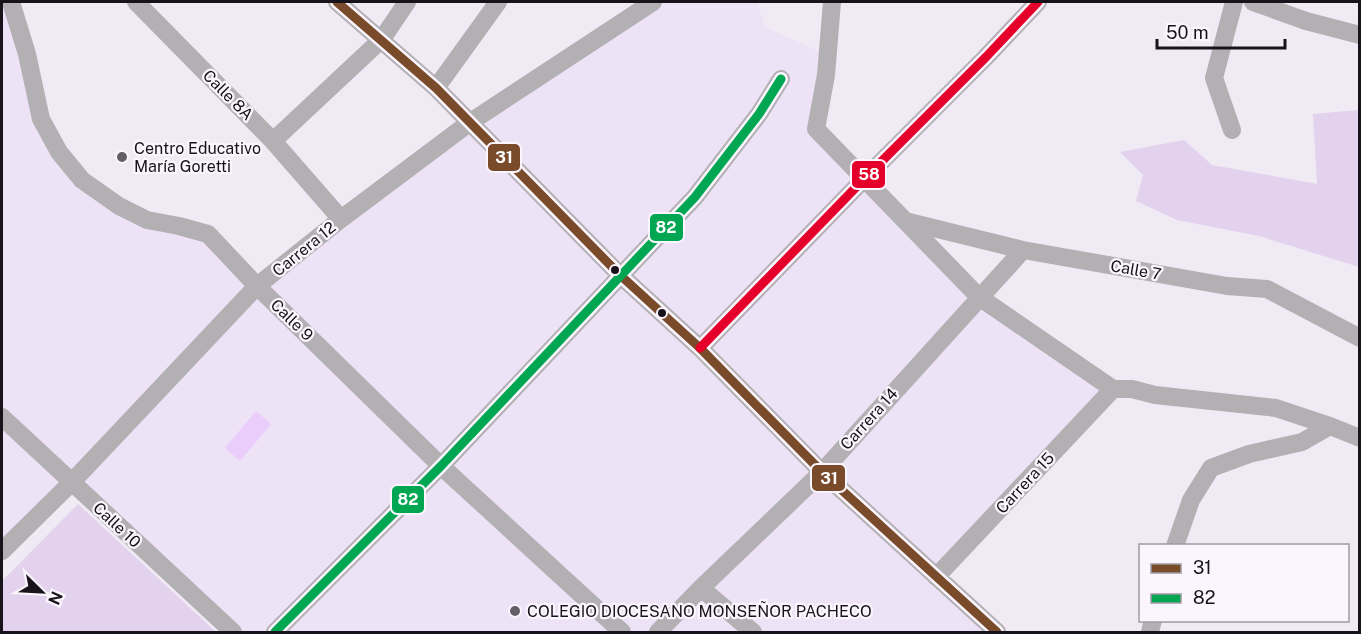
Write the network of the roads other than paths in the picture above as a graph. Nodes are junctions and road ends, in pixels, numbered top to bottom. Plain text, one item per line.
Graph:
1 (11, 2) edge
2 (136, 2) edge
3 (337, 2) edge
4 (407, 2) edge
5 (498, 2) edge
6 (653, 2) edge
7 (832, 2) edge
8 (1038, 2) edge
9 (1234, 2) edge
10 (1253, 2) edge
11 (1359, 34) edge
12 (382, 39) junction
13 (781, 79) dead end
14 (436, 88) junction
15 (469, 123) junction
16 (1232, 130) dead end
17 (273, 141) junction
18 (865, 178) junction
19 (341, 219) junction
20 (905, 221) junction
21 (1023, 250) junction
22 (620, 275) junction
23 (257, 286) junction
24 (981, 295) junction
25 (1359, 338) edge
26 (700, 348) junction
27 (1113, 389) junction
28 (2, 417) edge
29 (1330, 426) junction
30 (1359, 438) edge
31 (441, 466) junction
32 (822, 472) junction
33 (71, 483) junction
34 (1175, 544) edge
35 (2, 551) edge
36 (936, 577) junction
37 (701, 588) junction
38 (233, 633) edge
39 (275, 633) edge
40 (622, 633) edge
41 (658, 633) edge
42 (753, 633) edge
43 (997, 633) edge

1 - 23 street, Calle 9
2 - 17 street, Calle 8A
3 - 12 street
4 - 12 street
5 - 14 street
6 - 15 street, Carrera 12
7 - 18 street
8 - 18 street
9 - 16 street
10 - 11 street
12 - 14 street
12 - 17 street
13 - 22 street
14 - 15 street
15 - 19 street, Carrera 12
15 - 22 street
17 - 19 street, Calle 8A
18 - 20 street
18 - 26 street
19 - 23 street, Carrera 12
20 - 21 street, Calle 7
20 - 24 street
21 - 24 street, Carrera 14
21 - 25 street, Calle 7
22 - 26 street
22 - 31 street
23 - 31 street, Calle 9
23 - 33 street, Carrera 12
24 - 27 street
24 - 32 street, Carrera 14
26 - 32 street
27 - 29 street
27 - 36 street, Carrera 15
28 - 33 street, Calle 10
29 - 30 street
29 - 34 street
31 - 39 street
31 - 40 street, Calle 9
32 - 36 street
32 - 37 street, Carrera 14
33 - 35 street, Carrera 12
33 - 38 street, Calle 10
36 - 43 street
37 - 41 street, Carrera 14
37 - 42 street

